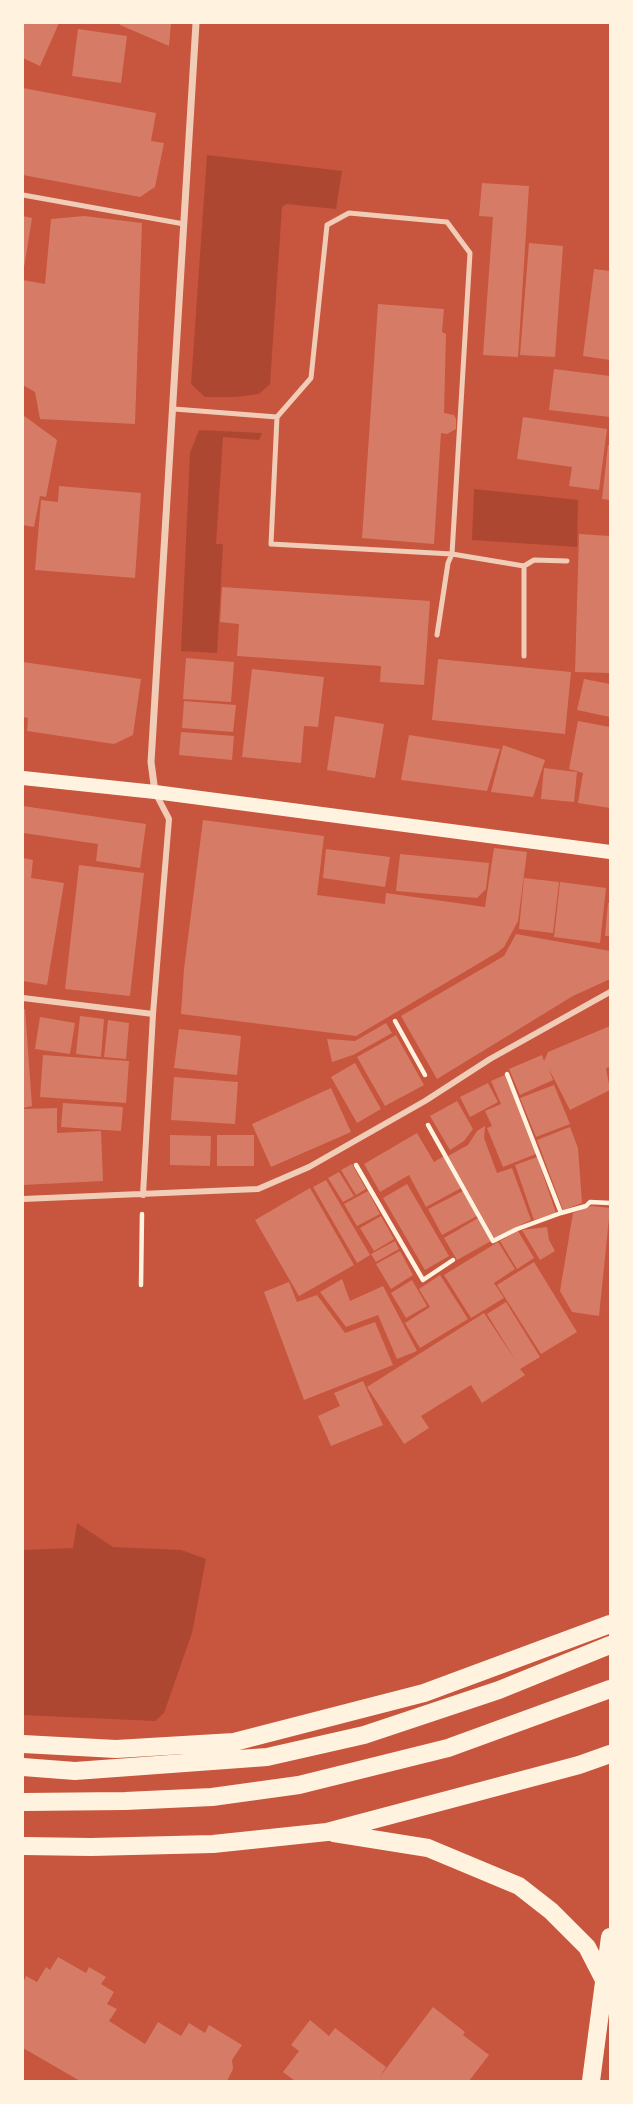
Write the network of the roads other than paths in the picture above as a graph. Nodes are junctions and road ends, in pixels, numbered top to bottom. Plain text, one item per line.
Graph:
1 (196, 23) edge
2 (23, 195) edge
3 (184, 224) junction
4 (174, 409) junction
5 (277, 417) junction
6 (452, 554) junction
7 (567, 561) dead end
8 (524, 566) junction
9 (438, 635) dead end
10 (524, 656) dead end
11 (23, 778) edge
12 (155, 792) junction
13 (610, 852) edge
14 (610, 992) edge
15 (23, 999) edge
16 (153, 1014) junction
17 (143, 1195) junction
18 (23, 1199) edge
19 (610, 1623) edge
20 (610, 1645) edge
21 (610, 1689) edge
22 (23, 1744) edge
23 (610, 1754) edge
24 (23, 1767) edge
25 (23, 1802) edge
26 (327, 1832) junction
27 (23, 1846) edge
28 (610, 1937) edge
29 (604, 1980) junction
30 (591, 2081) edge

1 - 3 street
2 - 3 lane
3 - 4 street
4 - 5 lane
4 - 12 street
5 - 6 lane
5 - 6 lane
6 - 8 lane
6 - 9 lane
7 - 8 lane
8 - 10 lane
11 - 12 main road
12 - 13 main road
12 - 16 street
14 - 17 street
15 - 16 street
16 - 17 street
17 - 18 street
19 - 22 main road
20 - 24 main road
21 - 25 main road
23 - 26 main road
26 - 27 main road
26 - 29 main road
28 - 29 main road
29 - 30 main road

